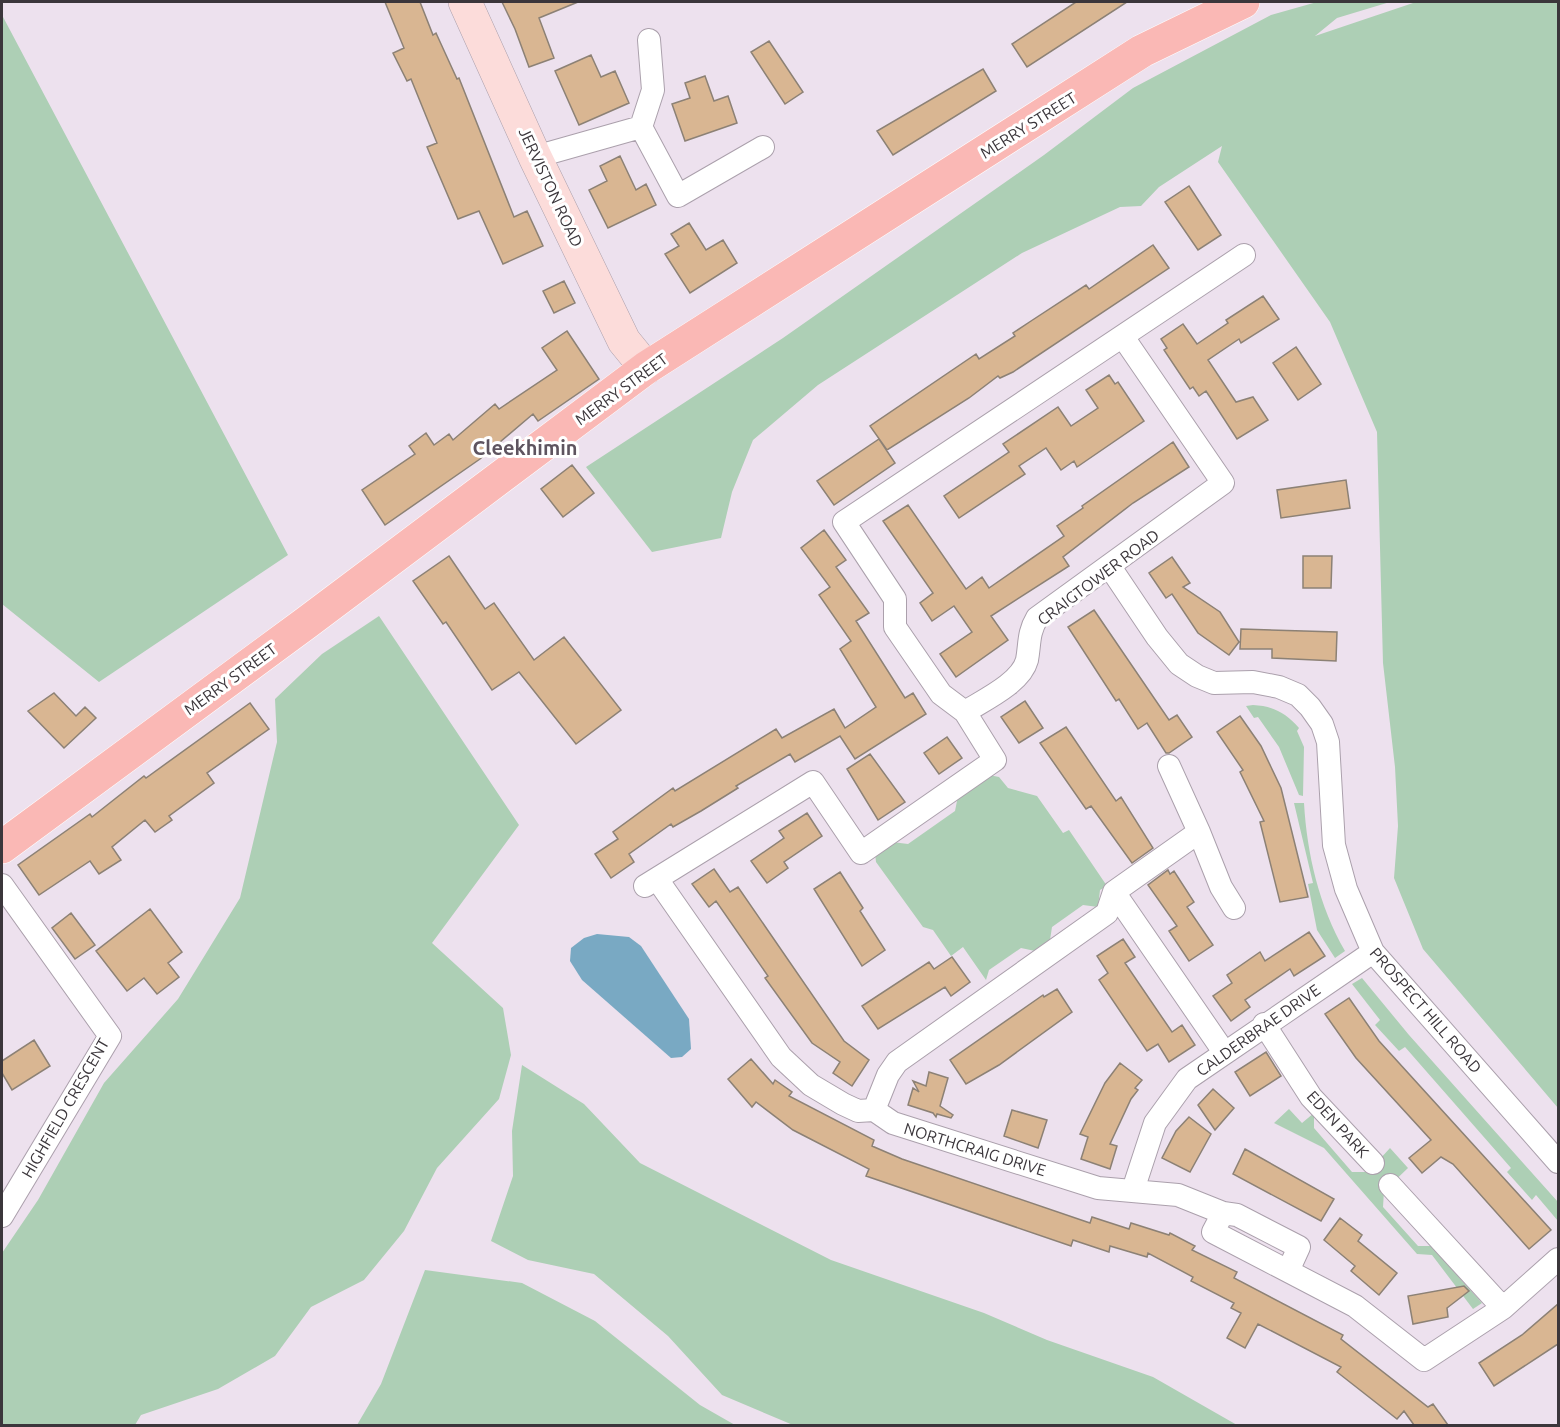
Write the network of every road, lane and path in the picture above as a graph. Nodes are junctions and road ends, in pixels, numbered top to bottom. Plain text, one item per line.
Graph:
1 (465, 2) edge
2 (1243, 2) edge
3 (649, 40) dead end
4 (640, 127) junction
5 (763, 147) dead end
6 (535, 157) junction
7 (1244, 255) dead end
8 (1123, 337) junction
9 (645, 368) junction
10 (1110, 567) junction
11 (965, 712) junction
12 (1169, 766) dead end
13 (1199, 832) junction
14 (2, 847) edge
15 (2, 885) edge
16 (1114, 892) junction
17 (1234, 908) dead end
18 (1373, 952) junction
19 (1264, 1024) junction
20 (1224, 1052) junction
21 (874, 1110) junction
22 (1558, 1162) edge
23 (1373, 1163) dead end
24 (1389, 1185) dead end
25 (1133, 1190) junction
26 (2, 1216) edge
27 (1558, 1259) edge
28 (1503, 1308) junction

1 - 6 main road, JERVISTON ROAD
2 - 9 main road, MERRY STREET
3 - 4 street
4 - 5 street
4 - 6 street
6 - 9 main road, JERVISTON ROAD
7 - 8 street
8 - 10 street, CRAIGTOWER ROAD
8 - 11 street
9 - 14 main road, MERRY STREET
10 - 11 street, CRAIGTOWER ROAD
10 - 18 street, PROSPECT HILL ROAD
11 - 21 street, NORTHCRAIG DRIVE
12 - 13 street
13 - 16 street
13 - 17 street
15 - 26 street, HIGHFIELD CRESCENT
16 - 20 street
16 - 21 street
18 - 19 street, CALDERBRAE DRIVE
18 - 22 street, PROSPECT HILL ROAD
19 - 20 street, CALDERBRAE DRIVE
19 - 23 street, EDEN PARK
20 - 25 street, CALDERBRAE DRIVE
21 - 25 street, NORTHCRAIG DRIVE
24 - 28 street
25 - 28 street, NORTHCRAIG DRIVE
27 - 28 street, NORTHCRAIG DRIVE

